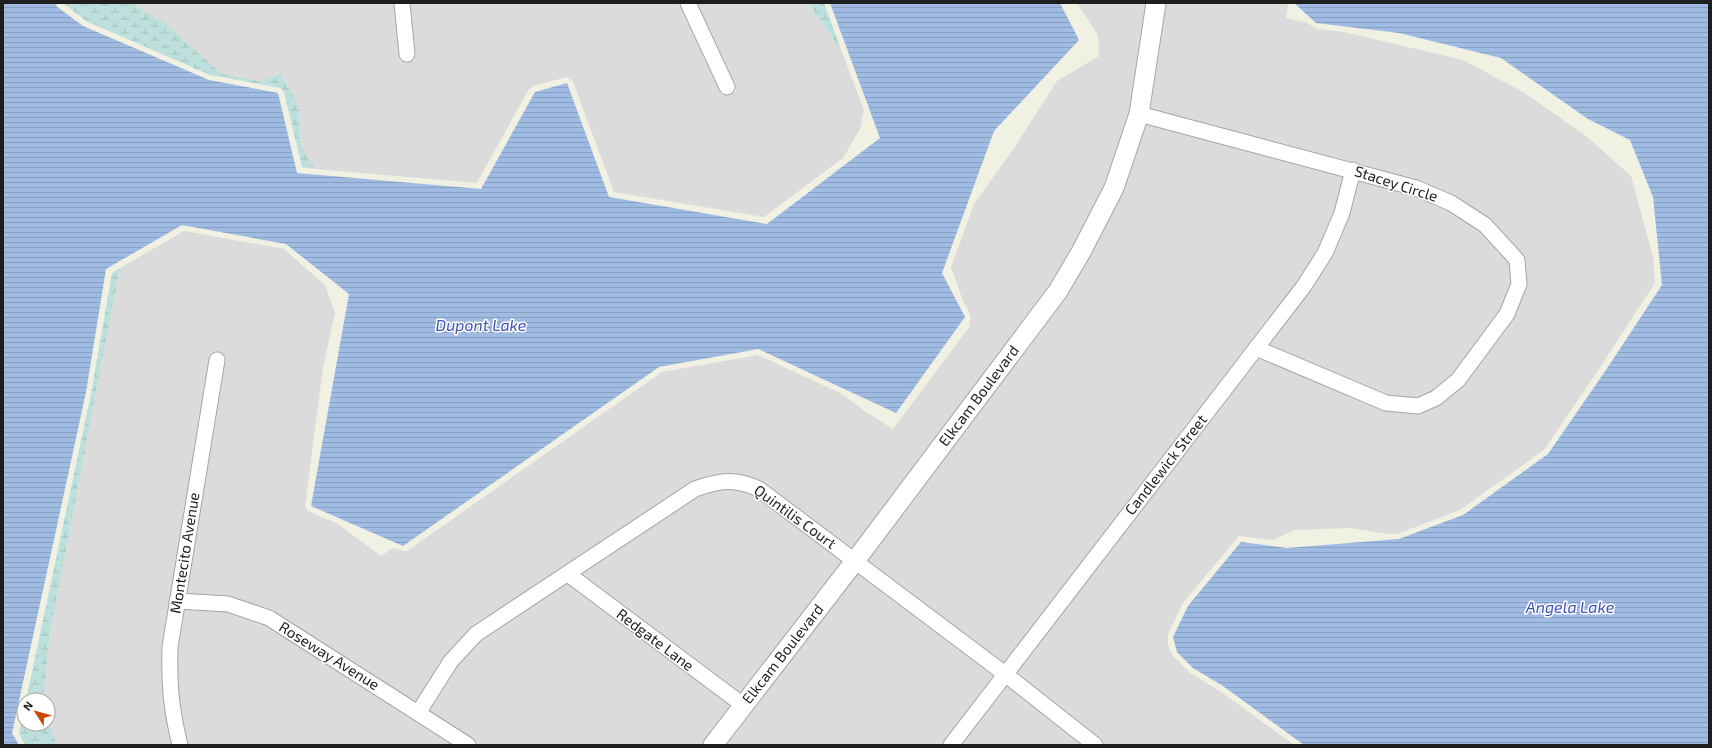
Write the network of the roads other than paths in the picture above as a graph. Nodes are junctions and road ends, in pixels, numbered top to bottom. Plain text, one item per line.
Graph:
1 (402, 3) edge
2 (688, 3) edge
3 (1156, 3) edge
4 (407, 54) dead end
5 (727, 87) dead end
6 (1138, 114) junction
7 (1353, 170) junction
8 (1256, 348) junction
9 (216, 360) dead end
10 (855, 561) junction
11 (568, 574) junction
12 (177, 601) junction
13 (1005, 674) junction
14 (743, 705) junction
15 (418, 713) junction
16 (180, 745) edge
17 (468, 745) edge
18 (713, 745) edge
19 (951, 745) edge
20 (1095, 745) edge

1 - 4 street
2 - 5 street
3 - 6 street, Elkcam Boulevard
6 - 7 street, Stacey Circle
6 - 10 street, Elkcam Boulevard
7 - 8 street, Candlewick Street
7 - 8 street, Stacey Circle
8 - 13 street, Candlewick Street
9 - 12 street, Montecito Avenue
10 - 11 street, Quintilis Court
10 - 13 street, Quintilis Court
10 - 14 street, Elkcam Boulevard
11 - 14 street, Redgate Lane
11 - 15 street, Quintilis Court
12 - 15 street, Roseway Avenue
12 - 16 street, Montecito Avenue
13 - 19 street, Candlewick Street
13 - 20 street, Quintilis Court
14 - 18 street, Elkcam Boulevard
15 - 17 street, Roseway Avenue

